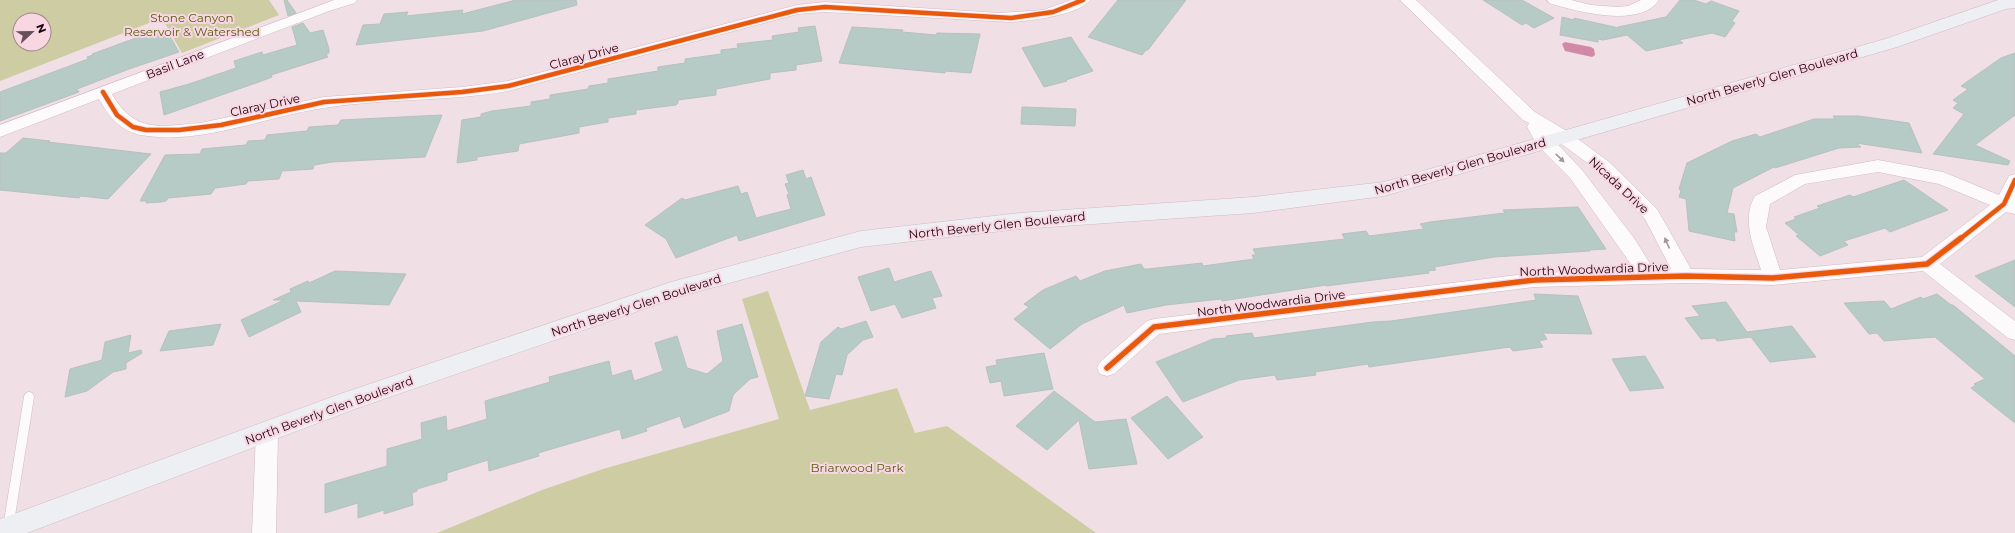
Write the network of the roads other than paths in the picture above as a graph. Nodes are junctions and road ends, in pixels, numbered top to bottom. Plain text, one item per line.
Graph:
1 (350, 0) edge
2 (1083, 0) edge
3 (1407, 0) edge
4 (1554, 0) edge
5 (1652, 0) edge
6 (2006, 2) edge
7 (103, 92) junction
8 (1529, 116) junction
9 (0, 131) edge
10 (1564, 137) junction
11 (1544, 142) junction
12 (2015, 180) edge
13 (2009, 206) edge
14 (1927, 264) junction
15 (1686, 276) junction
16 (1649, 277) junction
17 (1773, 278) junction
18 (2015, 332) edge
19 (1107, 368) dead end
20 (29, 397) dead end
21 (267, 433) junction
22 (4, 530) edge
23 (264, 533) edge

1 - 7 street, Basil Lane
2 - 7 street, Claray Drive
3 - 8 street, Nicada Drive
4 - 5 street
6 - 10 main road, North Beverly Glen Boulevard
7 - 9 street, Basil Lane
8 - 10 street, Nicada Drive
8 - 11 street, Nicada Drive
10 - 11 main road, North Beverly Glen Boulevard
15 -> 10 street, Nicada Drive
11 -> 16 street, Nicada Drive
11 - 21 main road, North Beverly Glen Boulevard
12 - 13 street
13 - 14 street
13 - 17 street
14 - 17 street, North Woodwardia Drive
14 - 18 street
15 - 16 street, North Woodwardia Drive
15 - 17 street, North Woodwardia Drive
16 - 19 street, North Woodwardia Drive
20 - 22 lane
21 - 22 main road, North Beverly Glen Boulevard
21 - 23 street

